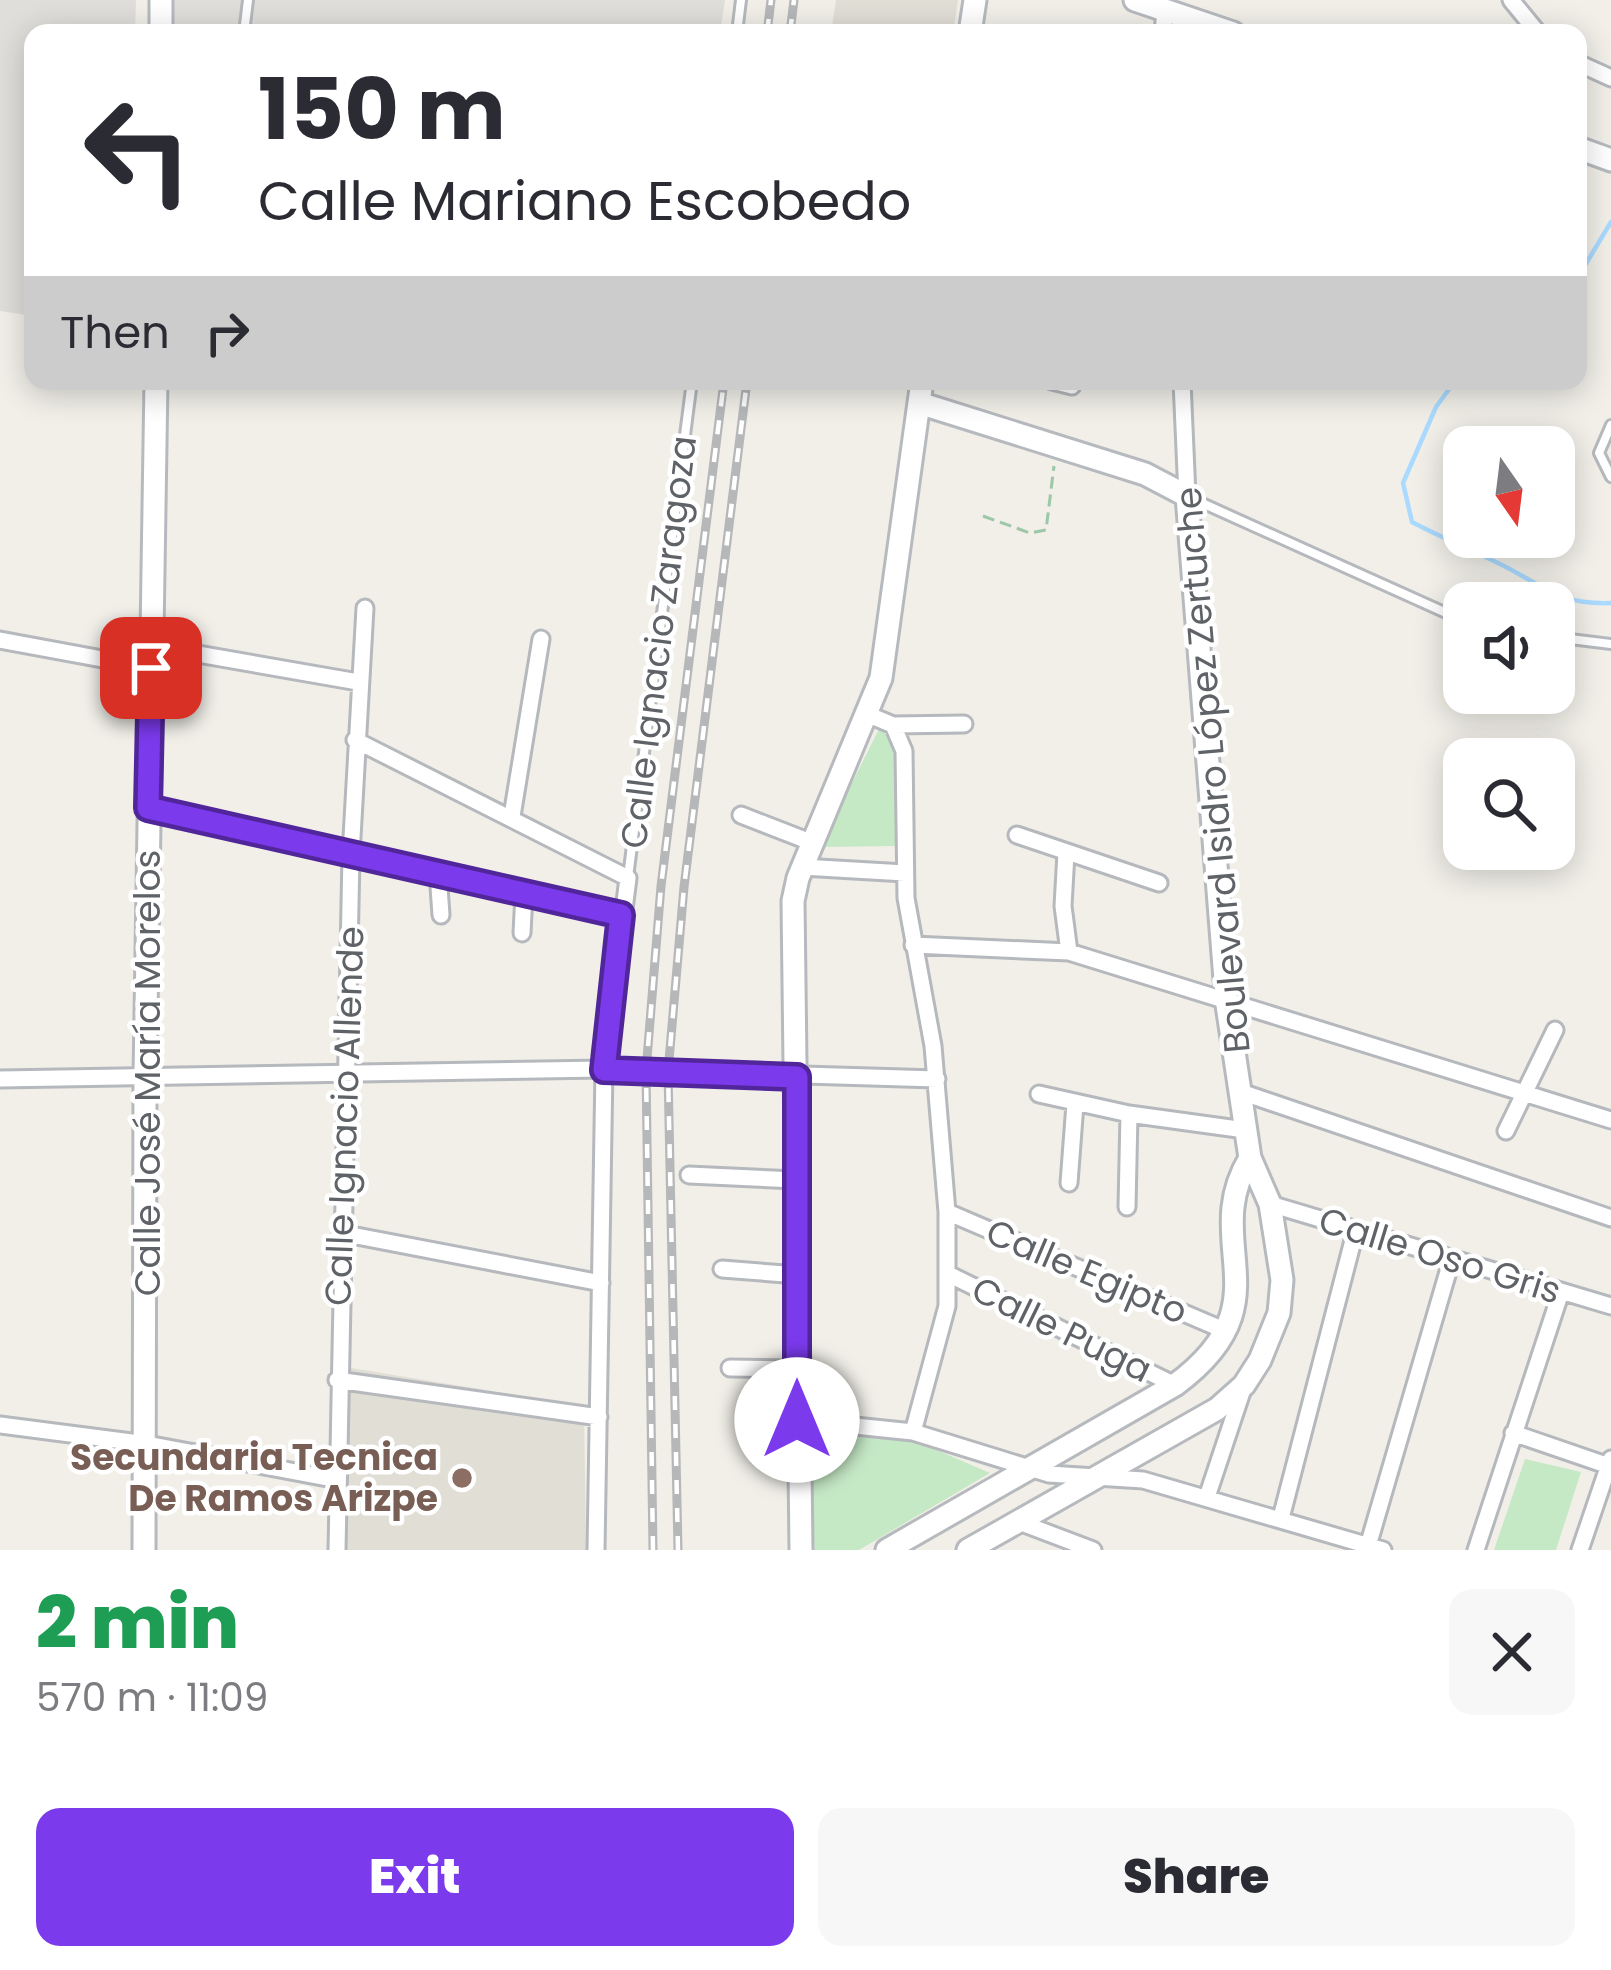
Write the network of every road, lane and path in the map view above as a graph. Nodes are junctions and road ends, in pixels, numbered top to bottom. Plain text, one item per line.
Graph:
1 (1135, 0) edge
2 (1511, 0) edge
3 (1165, 10) junction
4 (1164, 24) edge
5 (1206, 24) edge
6 (1531, 24) edge
7 (156, 390) edge
8 (691, 390) edge
9 (1182, 390) edge
10 (921, 392) edge
11 (1611, 424) edge
12 (1055, 446) junction
13 (1611, 477) edge
14 (1187, 496) junction
15 (982, 516) dead end
16 (364, 608) dead end
17 (1443, 612) edge
18 (541, 639) dead end
19 (0, 640) edge
20 (1575, 640) edge
21 (1611, 644) edge
22 (151, 657) junction
23 (358, 682) junction
24 (868, 715) junction
25 (964, 724) dead end
26 (893, 725) junction
27 (355, 740) junction
28 (148, 808) junction
29 (512, 815) junction
30 (741, 815) dead end
31 (1017, 836) dead end
32 (813, 843) junction
33 (1066, 853) junction
34 (351, 855) junction
35 (802, 867) junction
36 (438, 873) junction
37 (905, 873) junction
38 (628, 878) junction
39 (1159, 883) dead end
40 (524, 893) junction
41 (441, 915) dead end
42 (621, 915) junction
43 (523, 933) dead end
44 (913, 945) junction
45 (1069, 952) junction
46 (1227, 1005) junction
47 (1555, 1030) dead end
48 (604, 1070) junction
49 (145, 1077) junction
50 (348, 1077) junction
51 (797, 1077) junction
52 (0, 1079) edge
53 (937, 1079) junction
54 (1241, 1092) junction
55 (1039, 1094) dead end
56 (1527, 1095) junction
57 (1075, 1104) junction
58 (1129, 1114) junction
59 (1611, 1120) edge
60 (1245, 1130) junction
61 (1506, 1131) dead end
62 (1250, 1158) junction
63 (689, 1175) dead end
64 (796, 1180) junction
65 (1069, 1183) dead end
66 (1270, 1204) junction
67 (1127, 1207) dead end
68 (947, 1212) junction
69 (1611, 1218) edge
70 (1356, 1229) junction
71 (341, 1233) junction
72 (1452, 1258) junction
73 (722, 1269) dead end
74 (948, 1274) junction
75 (798, 1275) junction
76 (601, 1282) junction
77 (1561, 1292) junction
78 (1611, 1306) edge
79 (1226, 1331) junction
80 (730, 1368) dead end
81 (797, 1369) junction
82 (337, 1380) junction
83 (1175, 1385) junction
84 (1244, 1385) junction
85 (599, 1417) junction
86 (797, 1420) junction
87 (0, 1425) edge
88 (913, 1432) junction
89 (1514, 1433) junction
90 (147, 1444) junction
91 (1610, 1462) edge
92 (1023, 1469) junction
93 (1101, 1476) junction
94 (338, 1480) junction
95 (1207, 1497) junction
96 (1281, 1518) junction
97 (1019, 1522) junction
98 (1375, 1548) edge
99 (144, 1550) edge
100 (337, 1550) edge
101 (596, 1550) edge
102 (801, 1550) edge
103 (887, 1550) edge
104 (968, 1550) edge
105 (1093, 1550) edge
106 (1476, 1550) edge
107 (1580, 1550) edge

1 - 3 street
2 - 6 street
3 - 4 street
3 - 5 street
7 - 22 street, Calle José María Morelos
8 - 38 lane, Calle Ignacio Zaragoza
9 - 14 street, Boulevard Isidro López Zertuche
10 - 12 street
10 - 24 street
11 - 13 lane
12 - 14 street
12 - 15 path
14 - 17 lane
14 - 46 street, Boulevard Isidro López Zertuche
16 - 23 street, Calle Ignacio Allende
18 - 29 street
19 - 22 street
20 - 21 lane
22 - 23 street
22 - 28 street, Calle José María Morelos
23 - 27 street, Calle Ignacio Allende
24 - 26 street
24 - 32 street
25 - 26 street
26 - 37 street
27 - 29 street
27 - 34 street, Calle Ignacio Allende
28 - 34 street
28 - 49 street, Calle José María Morelos
29 - 38 street
30 - 32 street
31 - 33 street
32 - 35 street
33 - 39 street
33 - 45 street
34 - 36 street
34 - 50 street, Calle Ignacio Allende
35 - 37 street
35 - 51 street
36 - 40 street
36 - 41 street
37 - 44 street
38 - 42 street, Calle Ignacio Zaragoza
40 - 42 street
40 - 43 street
42 - 48 street, Calle Ignacio Zaragoza
44 - 45 street
44 - 53 street
45 - 46 street
46 - 54 street, Boulevard Isidro López Zertuche
46 - 56 street
47 - 56 street
48 - 50 street
48 - 51 street
48 - 76 street, Calle Ignacio Zaragoza
49 - 50 street
49 - 52 street
49 - 90 street, Calle José María Morelos
50 - 71 street, Calle Ignacio Allende
51 - 53 street
51 - 64 street
53 - 68 street
54 - 60 street, Boulevard Isidro López Zertuche
54 - 69 street
55 - 57 street
56 - 59 street
56 - 61 street
57 - 58 street
57 - 65 street
58 - 60 street
58 - 67 street
60 - 62 street, Boulevard Isidro López Zertuche
62 - 66 street, Boulevard Isidro López Zertuche
62 - 79 street, Boulevard Isidro López Zertuche
63 - 64 street
64 - 75 street
66 - 70 street, Calle Oso Gris
66 - 84 street, Boulevard Isidro López Zertuche
68 - 74 street
68 - 79 street, Calle Egipto
70 - 72 street, Calle Oso Gris
70 - 96 street
71 - 76 street
71 - 82 street, Calle Ignacio Allende
72 - 77 street, Calle Oso Gris
72 - 98 street
73 - 75 street
74 - 83 street, Calle Puga
74 - 88 street
75 - 81 street
76 - 85 street, Calle Ignacio Zaragoza
77 - 78 street, Calle Oso Gris
77 - 89 street
79 - 83 street, Boulevard Isidro López Zertuche
80 - 81 street
81 - 86 street
82 - 85 street
82 - 94 street, Calle Ignacio Allende
83 - 92 street, Boulevard Isidro López Zertuche
84 - 93 street, Boulevard Isidro López Zertuche
84 - 95 street
85 - 101 street, Calle Ignacio Zaragoza
86 - 88 street
86 - 102 street
87 - 90 street
88 - 92 street
89 - 91 street
89 - 106 street
90 - 94 street
90 - 99 street, Calle José María Morelos
91 - 107 street
92 - 93 street
92 - 103 street, Boulevard Isidro López Zertuche
93 - 95 street
93 - 97 street, Boulevard Isidro López Zertuche
94 - 100 street, Calle Ignacio Allende
95 - 96 street
96 - 98 street
97 - 104 street, Boulevard Isidro López Zertuche
97 - 105 street

